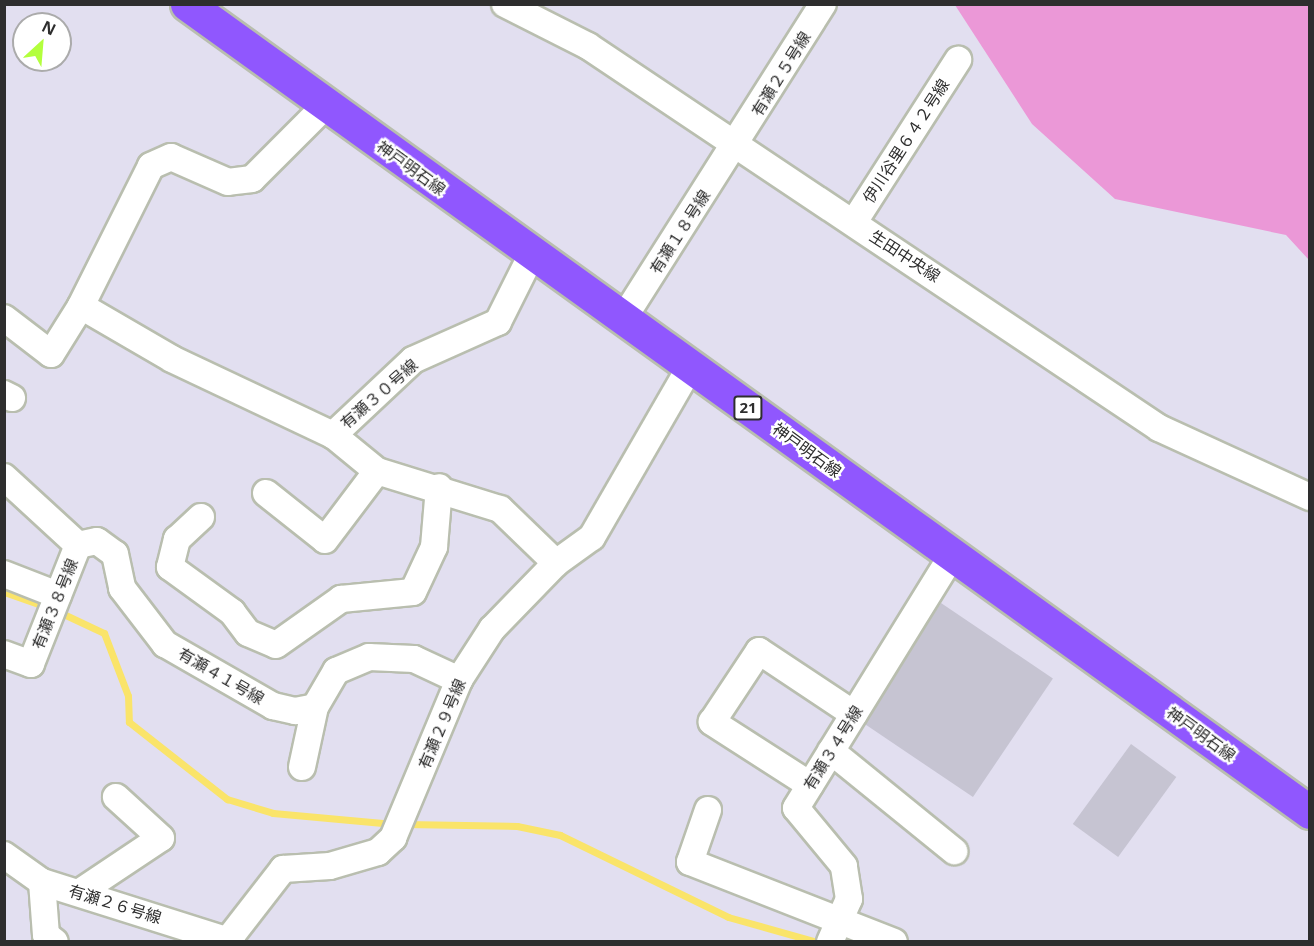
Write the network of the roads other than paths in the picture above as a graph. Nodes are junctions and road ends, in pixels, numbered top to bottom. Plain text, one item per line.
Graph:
1 (187, 4) edge
2 (505, 4) edge
3 (823, 4) edge
4 (958, 60) dead end
5 (325, 106) junction
6 (737, 145) junction
7 (854, 222) junction
8 (532, 254) junction
9 (81, 306) junction
10 (4, 318) edge
11 (623, 319) junction
12 (690, 367) junction
13 (333, 435) junction
14 (377, 471) junction
15 (4, 477) edge
16 (439, 487) junction
17 (266, 493) dead end
18 (1310, 497) edge
19 (201, 517) dead end
20 (78, 545) junction
21 (952, 555) junction
22 (556, 563) junction
23 (4, 574) edge
24 (58, 596) junction
25 (4, 654) edge
26 (459, 680) junction
27 (315, 707) junction
28 (854, 714) junction
29 (831, 752) junction
30 (302, 767) dead end
31 (810, 785) junction
32 (116, 797) dead end
33 (708, 810) dead end
34 (1310, 812) edge
35 (954, 851) dead end
36 (4, 855) edge
37 (42, 882) junction
38 (80, 892) junction
39 (834, 932) edge
40 (230, 941) edge
41 (55, 942) edge
42 (894, 942) edge

1 - 5 main road, 神戸明石線 / 21
2 - 6 street, 生田中央線
3 - 6 street, 有瀬２５号線
4 - 7 street, 伊川谷里６４２号線
5 - 8 main road, 神戸明石線 / 21
5 - 9 street
6 - 7 street, 生田中央線
6 - 11 street, 有瀬１８号線
7 - 18 street, 生田中央線
8 - 11 main road, 神戸明石線 / 21
8 - 13 street, 有瀬３０号線
9 - 10 street
9 - 13 street
11 - 12 main road, 神戸明石線 / 21
12 - 21 main road, 神戸明石線 / 21
12 - 22 street, 有瀬２９号線
13 - 14 street, 有瀬３０号線
14 - 16 street, 有瀬３０号線
14 - 17 street
15 - 20 street, 有瀬３８号線
16 - 19 street
16 - 22 street, 有瀬３０号線
20 - 24 street, 有瀬３８号線
20 - 27 street, 有瀬４１号線
21 - 28 street, 有瀬３４号線
21 - 34 main road, 神戸明石線 / 21
22 - 26 street, 有瀬２９号線
23 - 24 street
24 - 25 street, 有瀬３８号線
26 - 27 street
26 - 40 street, 有瀬２９号線
27 - 30 street
28 - 29 street, 有瀬３４号線
28 - 31 street
29 - 31 street, 有瀬３４号線
29 - 35 street
31 - 39 street, 有瀬３４号線
32 - 38 street
33 - 39 street
36 - 37 street, 有瀬２６号線
37 - 38 street, 有瀬２６号線
37 - 41 street
38 - 40 street, 有瀬２６号線
39 - 42 street

